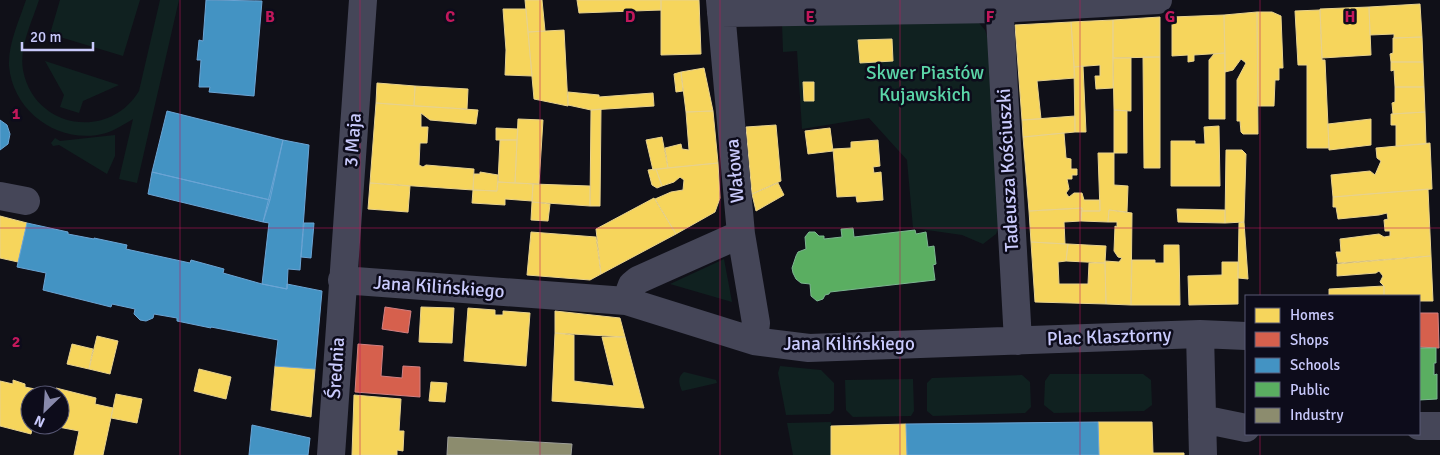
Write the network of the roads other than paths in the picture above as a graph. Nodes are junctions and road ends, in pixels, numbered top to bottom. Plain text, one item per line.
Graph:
1 (363, 0) edge
2 (1158, 0) edge
3 (999, 4) edge
4 (720, 6) edge
5 (741, 234) junction
6 (342, 280) junction
7 (626, 301) junction
8 (1200, 334) junction
9 (1245, 336) edge
10 (754, 341) junction
11 (1018, 341) junction
12 (1202, 419) junction
13 (1420, 426) edge
14 (1440, 426) edge
15 (1245, 428) edge
16 (331, 455) edge
17 (1203, 455) edge

1 - 6 street, 3 Maja
2 - 3 street
3 - 4 street
3 - 11 street, Tadeusza Kościuszki
4 - 5 street, Wałowa
5 - 7 street
5 - 10 street, Wałowa
6 - 7 street, Jana Kilińskiego
6 - 16 street, Średnia
7 - 10 street, Jana Kilińskiego
8 - 9 street, Plac Klasztorny
8 - 11 street, Plac Klasztorny
8 - 12 street
10 - 11 street, Jana Kilińskiego
12 - 15 street
12 - 17 street
13 - 14 street

